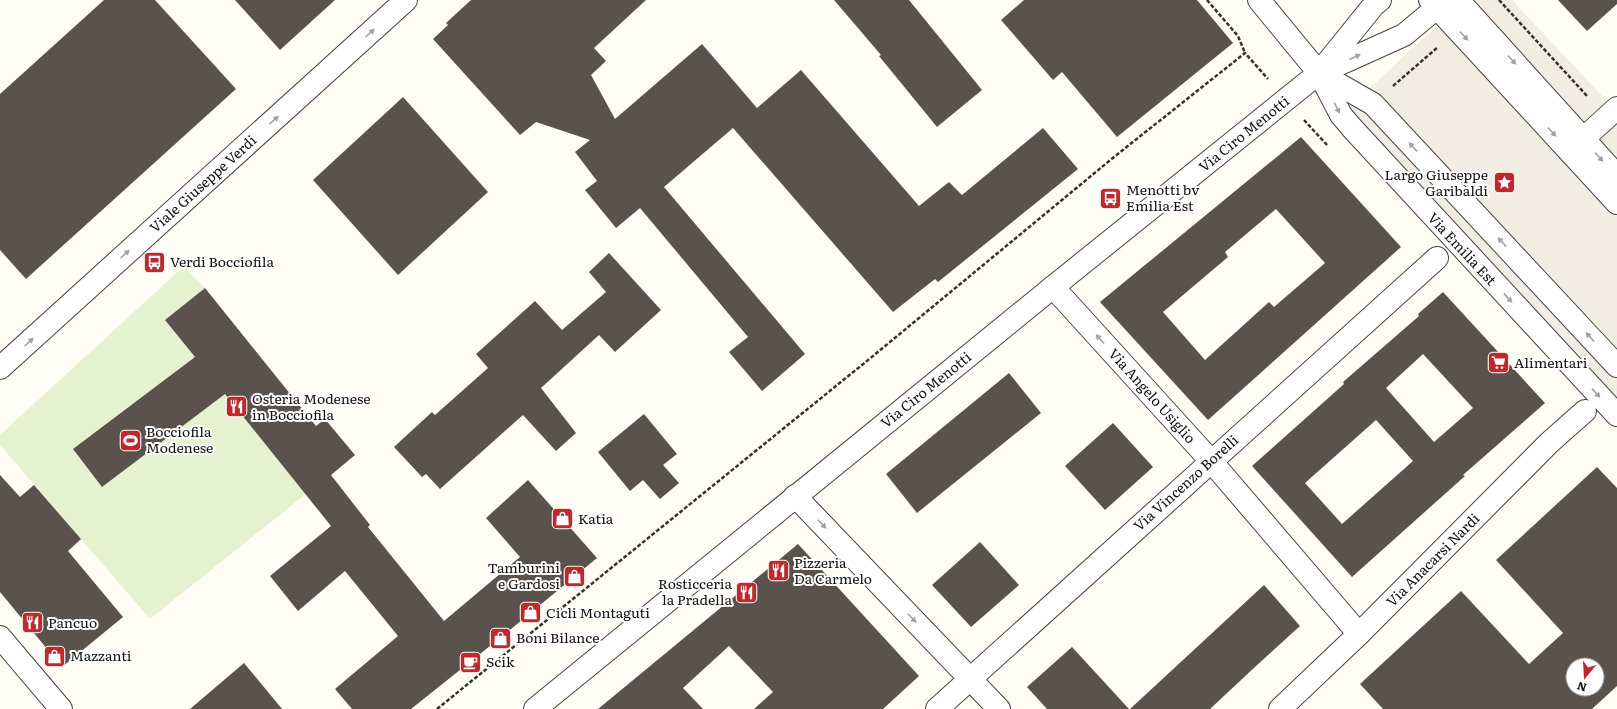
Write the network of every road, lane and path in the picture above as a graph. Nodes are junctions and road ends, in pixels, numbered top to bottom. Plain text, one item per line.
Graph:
1 (406, 0) edge
2 (1207, 0) edge
3 (1259, 0) edge
4 (1380, 0) edge
5 (1458, 0) edge
6 (1499, 0) edge
7 (1438, 2) edge
8 (1458, 29) junction
9 (1245, 53) junction
10 (1319, 73) junction
11 (1285, 100) junction
12 (1373, 104) junction
13 (1612, 113) edge
14 (1583, 139) junction
15 (1617, 176) edge
16 (1617, 203) edge
17 (1437, 258) dead end
18 (1053, 287) junction
19 (1617, 366) edge
20 (0, 368) edge
21 (1585, 411) dead end
22 (1617, 415) edge
23 (1210, 461) junction
24 (795, 496) junction
25 (1359, 634) junction
26 (0, 637) edge
27 (971, 679) junction
28 (540, 708) edge
29 (61, 709) edge
30 (437, 709) edge
31 (937, 709) edge
32 (999, 709) edge
33 (1280, 709) edge

20 -> 1 street, Viale Giuseppe Verdi
2 - 9 path
3 - 10 street, Via Emilia Est
4 - 10 street
5 -> 14 street
6 - 13 path
7 - 8 street
10 -> 7 street
8 - 12 path
8 -> 16 street
9 - 11 path
9 - 30 path
10 - 11 street, Via Ciro Menotti
10 - 12 street
10 -> 22 street, Via Emilia Est
11 - 18 street, Via Ciro Menotti
19 -> 12 street
13 - 14 street
14 -> 15 street
17 - 23 street, Via Vincenzo Borelli
23 -> 18 street, Via Angelo Usiglio
18 - 24 street, Via Ciro Menotti
21 - 25 street, Via Anacarsi Nardi
23 - 25 street, Via Angelo Usiglio
23 - 27 street, Via Vincenzo Borelli
24 -> 27 street
24 - 28 street, Via Ciro Menotti
25 - 33 street, Via Anacarsi Nardi
26 - 29 street
27 - 31 street, Via Vincenzo Borelli
27 - 32 street

